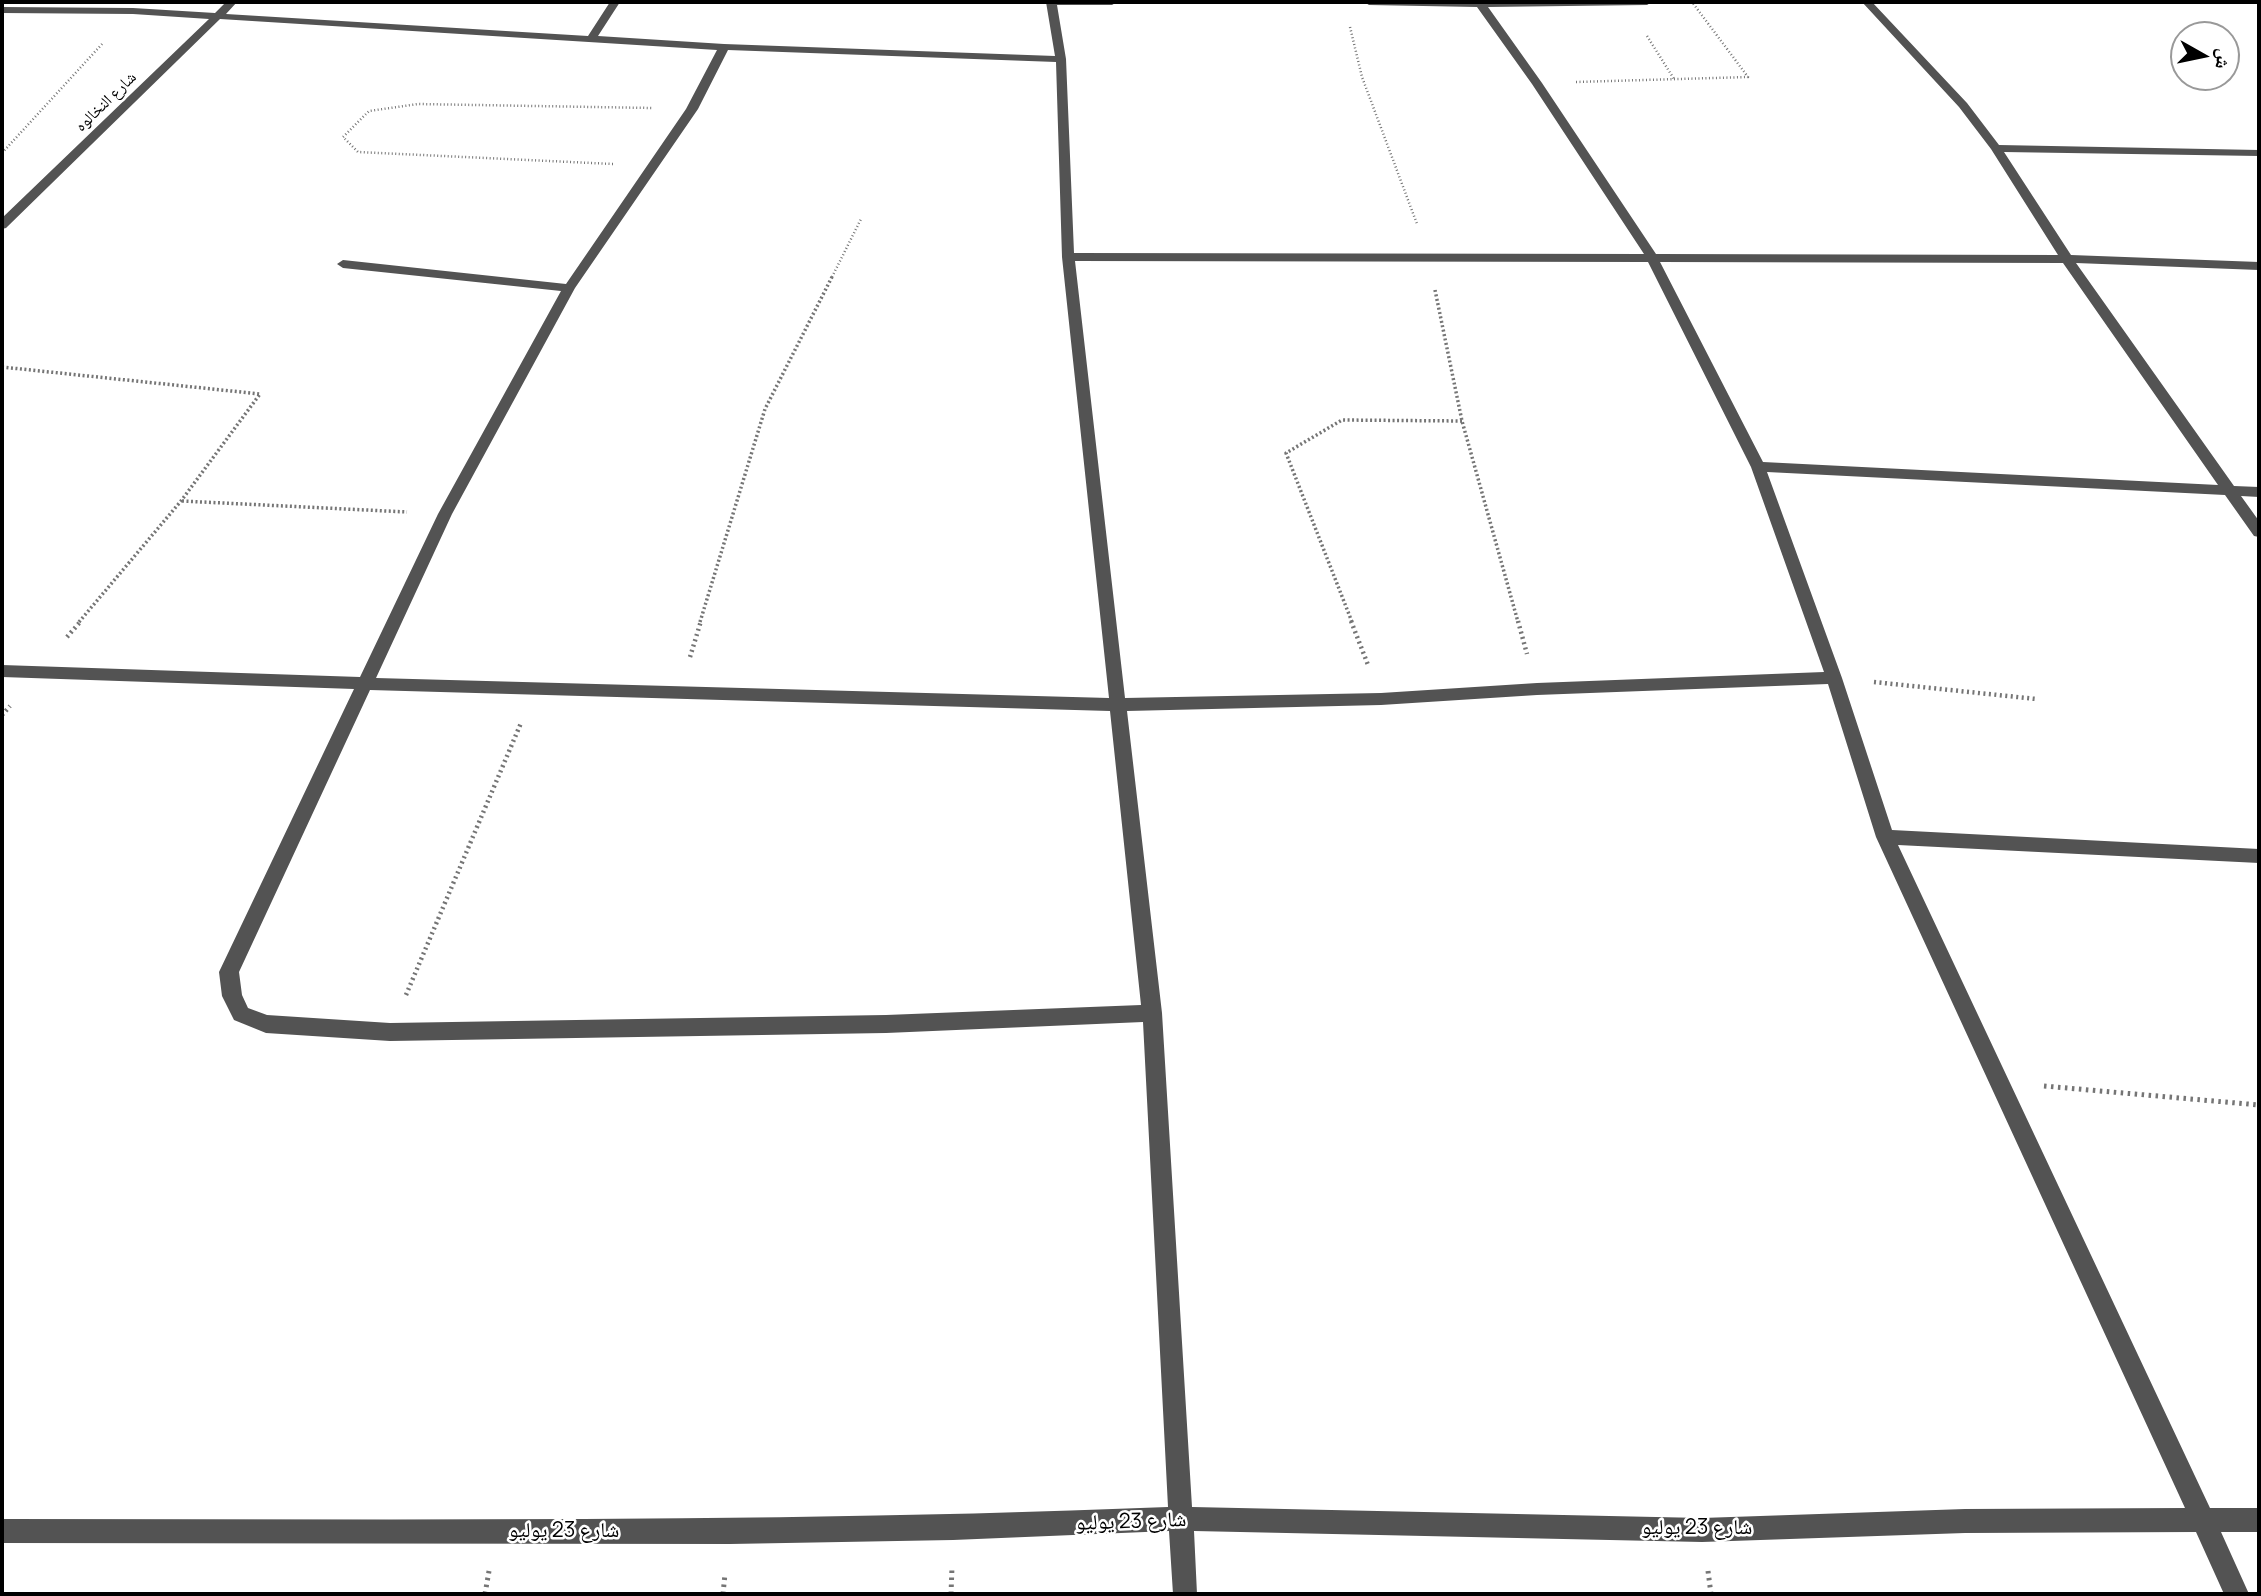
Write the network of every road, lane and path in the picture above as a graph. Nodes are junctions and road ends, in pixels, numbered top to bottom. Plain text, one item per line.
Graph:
1 (232, 2) edge
2 (615, 2) edge
3 (1051, 2) edge
4 (1112, 2) edge
5 (1369, 2) edge
6 (1626, 2) edge
7 (1647, 2) edge
8 (1692, 2) edge
9 (1867, 2) edge
10 (1479, 3) edge
11 (2, 10) edge
12 (133, 11) junction
13 (218, 15) junction
14 (1349, 27) dead end
15 (590, 40) junction
16 (724, 47) junction
17 (1061, 59) junction
18 (1674, 79) junction
19 (1536, 83) junction
20 (692, 109) junction
21 (1996, 148) junction
22 (2, 153) edge
23 (2259, 153) edge
24 (652, 166) junction
25 (861, 219) dead end
26 (2, 225) edge
27 (1429, 256) junction
28 (1651, 256) junction
29 (1068, 257) junction
30 (2067, 259) junction
31 (343, 264) dead end
32 (2259, 266) edge
33 (569, 288) junction
34 (2, 367) edge
35 (1462, 421) junction
36 (1758, 467) junction
37 (2230, 489) junction
38 (2259, 492) edge
39 (181, 500) junction
40 (445, 514) junction
41 (2259, 532) edge
42 (2, 671) edge
43 (37, 673) junction
44 (1834, 678) junction
45 (366, 685) junction
46 (1536, 689) junction
47 (536, 690) junction
48 (678, 694) junction
49 (1381, 699) junction
50 (2036, 699) dead end
51 (1117, 705) junction
52 (2, 715) edge
53 (1885, 837) junction
54 (2259, 856) edge
55 (1152, 1013) junction
56 (390, 1032) junction
57 (1999, 1082) junction
58 (2259, 1105) edge
59 (1179, 1519) junction
60 (2259, 1520) edge
61 (2205, 1521) junction
62 (2, 1531) edge
63 (1185, 1594) edge
64 (2238, 1594) edge

1 - 13 street, شارع النخالوه
2 - 15 street
3 - 4 street
3 - 17 street
5 - 10 street
6 - 7 street
6 - 10 street
6 - 18 path
8 - 18 path
9 - 21 street
10 - 19 street
11 - 12 street
12 - 13 street
12 - 22 path
13 - 15 street
13 - 26 street, شارع النخالوه
14 - 27 path
15 - 16 street
16 - 17 street
16 - 20 street
17 - 29 street
18 - 19 path
19 - 28 street
20 - 24 street
20 - 24 path
21 - 23 street
21 - 30 street
24 - 33 street
25 - 48 path
27 - 28 street
27 - 29 street
27 - 35 path
28 - 30 street
28 - 36 street
29 - 51 street
30 - 32 street
30 - 37 street
31 - 33 street
33 - 40 street
34 - 39 path
35 - 46 path
35 - 49 path
36 - 37 street
36 - 44 street
37 - 38 street
37 - 41 street
39 - 40 path
39 - 43 path
40 - 45 street
42 - 43 street
43 - 45 street
43 - 52 path
44 - 46 street
44 - 50 path
44 - 53 street
45 - 47 street
45 - 56 street
46 - 49 street
47 - 48 street
47 - 56 path
48 - 51 street
49 - 51 street
51 - 55 street
53 - 54 street
53 - 57 street
55 - 56 street
55 - 59 street
57 - 58 path
57 - 61 street
59 - 61 street, شارع 23 يوليو
59 - 62 street, شارع 23 يوليو
59 - 63 street
60 - 61 street, شارع 23 يوليو
61 - 64 street

